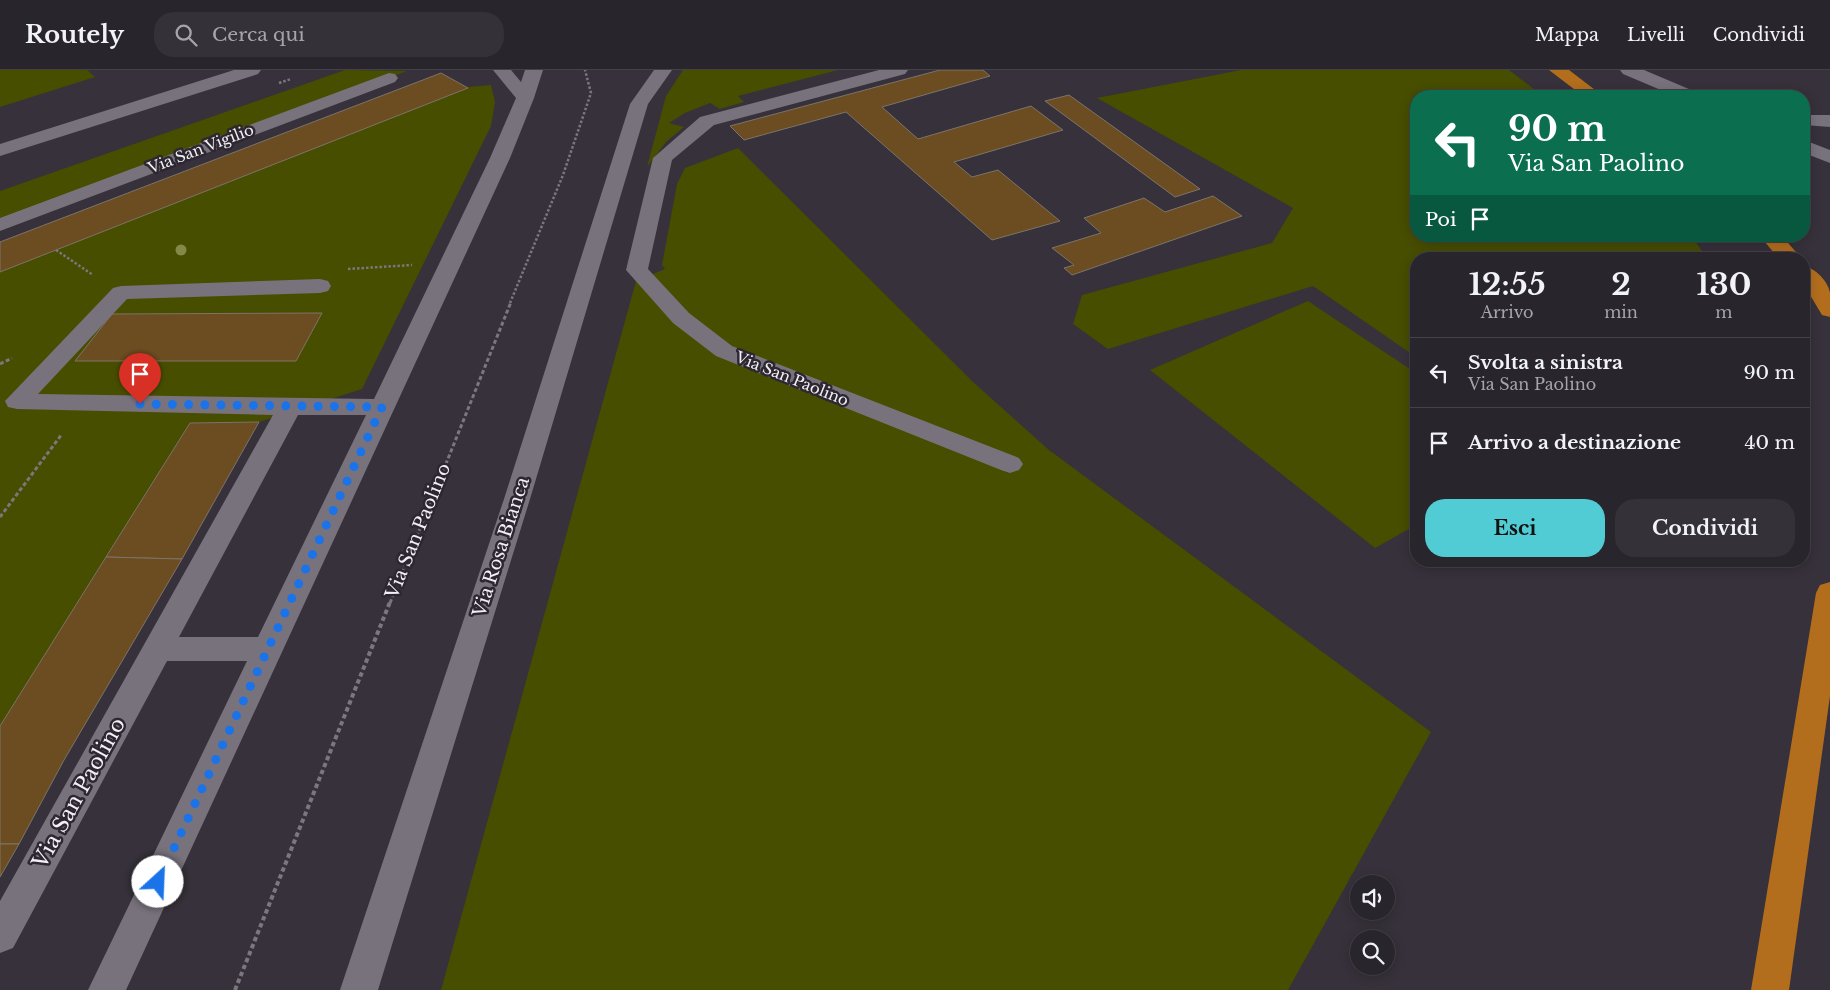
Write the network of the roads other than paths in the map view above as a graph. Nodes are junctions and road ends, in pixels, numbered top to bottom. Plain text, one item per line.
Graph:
1 (252, 70) edge
2 (502, 70) edge
3 (534, 70) edge
4 (664, 70) edge
5 (899, 70) edge
6 (1558, 70) edge
7 (1629, 70) edge
8 (389, 78) dead end
9 (1586, 90) edge
10 (1676, 90) edge
11 (525, 98) junction
12 (1810, 120) edge
13 (1830, 121) edge
14 (1810, 146) edge
15 (1830, 148) edge
16 (1810, 149) edge
17 (0, 150) edge
18 (1830, 157) edge
19 (4, 218) edge
20 (1775, 242) edge
21 (1785, 252) edge
22 (1810, 278) edge
23 (320, 286) dead end
24 (1830, 310) edge
25 (290, 407) junction
26 (382, 407) junction
27 (1010, 464) dead end
28 (1830, 593) edge
29 (158, 649) junction
30 (268, 649) junction
31 (0, 936) edge
32 (107, 990) edge
33 (359, 990) edge
34 (1770, 990) edge

1 - 17 street
2 - 11 street
3 - 11 street
4 - 33 street, Via Rosa Bianca
5 - 27 street, Via San Paolino
6 - 9 highway
7 - 10 street
8 - 19 street, Via San Vigilio
11 - 26 street
12 - 13 street
14 - 15 street
16 - 18 street
20 - 21 highway
22 - 24 highway
23 - 25 street
25 - 26 street
25 - 29 street, Via San Paolino
26 - 30 street
28 - 34 highway
29 - 30 street
29 - 31 street, Via San Paolino
30 - 32 street

